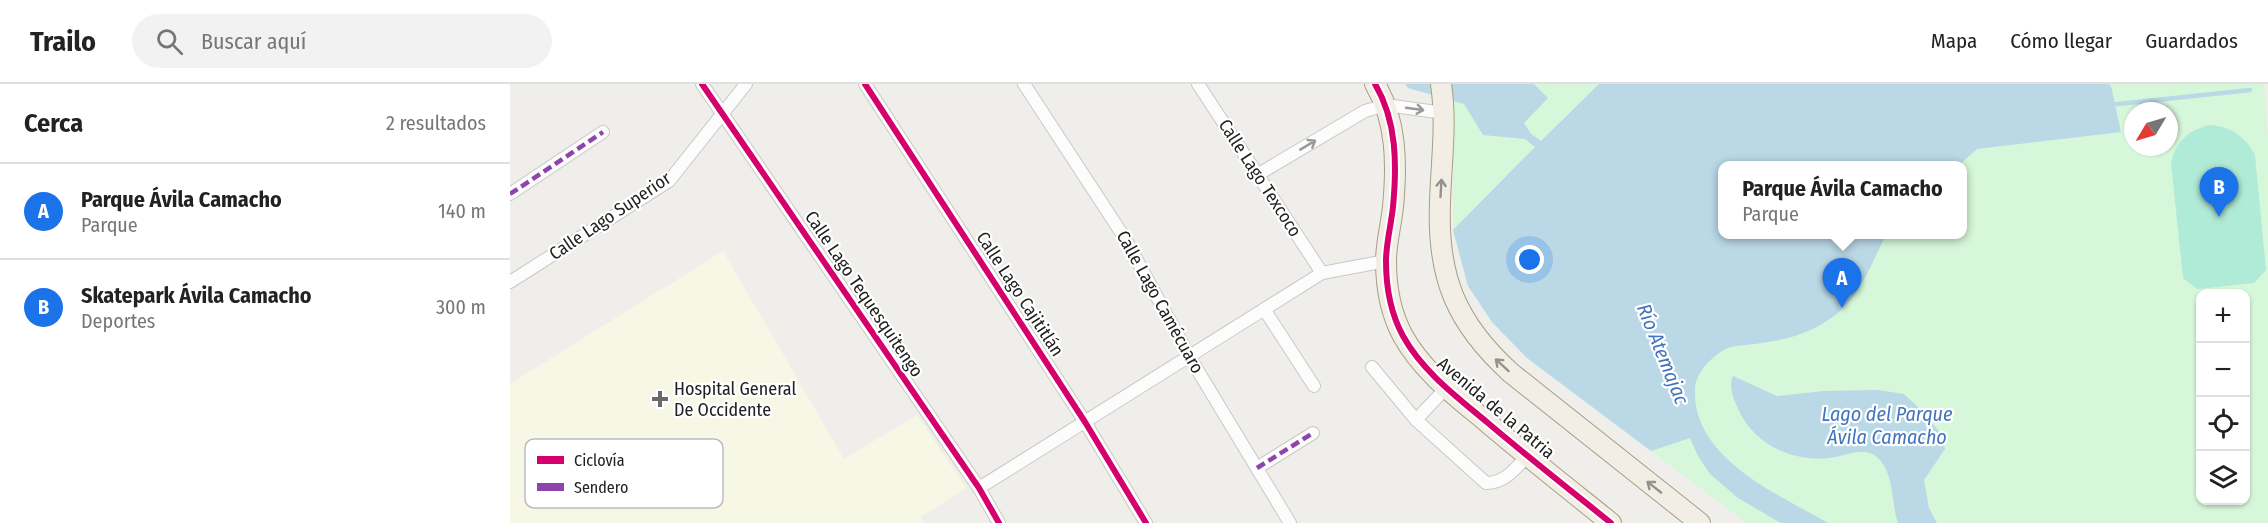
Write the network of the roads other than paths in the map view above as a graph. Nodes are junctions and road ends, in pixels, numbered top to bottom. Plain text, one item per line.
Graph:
1 (702, 84) edge
2 (746, 84) edge
3 (865, 84) edge
4 (1024, 84) edge
5 (1198, 84) edge
6 (1375, 84) edge
7 (1442, 95) edge
8 (1386, 105) junction
9 (723, 114) junction
10 (603, 132) dead end
11 (1257, 175) junction
12 (510, 194) edge
13 (1386, 261) junction
14 (1322, 273) junction
15 (510, 282) edge
16 (1264, 309) junction
17 (1189, 357) junction
18 (1372, 367) dead end
19 (1314, 386) dead end
20 (1446, 388) junction
21 (1416, 420) junction
22 (1085, 422) junction
23 (1313, 433) dead end
24 (1527, 456) junction
25 (1257, 468) junction
26 (979, 488) junction
27 (999, 523) edge
28 (1146, 523) edge
29 (1290, 523) edge
30 (1611, 523) edge
31 (1700, 523) edge

1 - 9 street, Calle Lago Tequesquitengo
2 - 9 street, Calle Lago Superior
3 - 22 street, Calle Lago Cajititlán
4 - 17 street, Calle Lago Camécuaro
5 - 11 street, Calle Lago Texcoco
6 - 8 main road, Avenida de la Patria
8 -> 7 street
31 -> 7 main road, Avenida de la Patria
11 -> 8 street
8 - 13 main road, Avenida de la Patria
9 - 15 street, Calle Lago Superior
9 - 26 street, Calle Lago Tequesquitengo
10 - 12 street
11 - 14 street, Calle Lago Texcoco
13 - 14 street
13 - 20 main road, Avenida de la Patria
14 - 16 street
16 - 17 street
16 - 19 street
17 - 22 street
17 - 25 street, Calle Lago Camécuaro
18 - 21 street
20 - 21 street
20 - 24 main road, Avenida de la Patria
21 - 24 street
22 - 26 street
22 - 28 street, Calle Lago Cajititlán
23 - 25 street
24 - 30 main road, Avenida de la Patria
25 - 29 street, Calle Lago Camécuaro
26 - 27 street, Calle Lago Tequesquitengo

